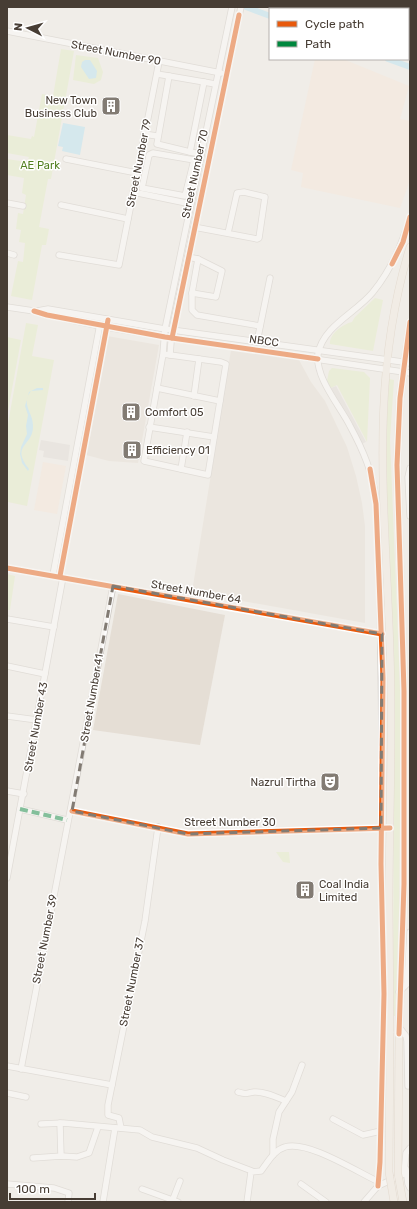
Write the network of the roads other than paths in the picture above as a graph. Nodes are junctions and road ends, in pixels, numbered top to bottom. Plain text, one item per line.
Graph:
1 (241, 7) edge
2 (231, 10) edge
3 (7, 31) edge
4 (159, 62) junction
5 (218, 73) junction
6 (157, 74) junction
7 (226, 74) junction
8 (169, 76) junction
9 (204, 82) junction
10 (215, 84) junction
11 (144, 134) junction
12 (157, 136) junction
13 (190, 152) junction
14 (201, 154) junction
15 (66, 158) dead end
16 (197, 161) junction
17 (137, 173) junction
18 (142, 191) junction
19 (133, 192) junction
20 (7, 203) edge
21 (191, 204) junction
22 (61, 205) dead end
23 (23, 206) dead end
24 (410, 217) edge
25 (128, 219) junction
26 (194, 227) junction
27 (228, 233) junction
28 (410, 247) edge
29 (7, 253) edge
30 (14, 255) dead end
31 (59, 255) dead end
32 (188, 257) junction
33 (198, 259) junction
34 (270, 278) dead end
35 (192, 293) junction
36 (7, 307) edge
37 (34, 311) junction
38 (101, 319) junction
39 (108, 320) junction
40 (410, 322) edge
41 (100, 326) junction
42 (260, 326) junction
43 (106, 327) junction
44 (165, 329) junction
45 (172, 330) junction
46 (165, 337) junction
47 (172, 338) junction
48 (257, 342) junction
49 (319, 351) junction
50 (163, 354) junction
51 (170, 355) junction
52 (199, 359) junction
53 (318, 359) junction
54 (387, 361) junction
55 (407, 362) edge
56 (386, 370) junction
57 (402, 372) junction
58 (410, 373) edge
59 (157, 388) junction
60 (194, 396) junction
61 (220, 401) junction
62 (149, 427) junction
63 (187, 432) junction
64 (214, 437) junction
65 (410, 468) edge
66 (181, 469) junction
67 (409, 478) edge
68 (397, 485) junction
69 (410, 516) edge
70 (7, 568) edge
71 (53, 575) junction
72 (61, 576) junction
73 (113, 586) junction
74 (7, 619) edge
75 (54, 627) junction
76 (382, 634) junction
77 (7, 666) edge
78 (45, 674) junction
79 (7, 716) edge
80 (37, 720) junction
81 (7, 791) edge
82 (24, 794) junction
83 (20, 809) junction
84 (72, 811) junction
85 (67, 820) junction
86 (158, 828) junction
87 (381, 828) junction
88 (390, 828) junction
89 (8, 870) edge
90 (7, 878) edge
91 (410, 932) edge
92 (408, 986) edge
93 (399, 992) junction
94 (399, 1031) junction
95 (302, 1065) dead end
96 (7, 1066) edge
97 (21, 1069) junction
98 (112, 1085) junction
99 (408, 1086) dead end
100 (238, 1092) dead end
101 (7, 1094) edge
102 (26, 1097) dead end
103 (286, 1101) junction
104 (333, 1119) dead end
105 (60, 1123) junction
106 (41, 1124) dead end
107 (98, 1127) junction
108 (118, 1128) junction
109 (381, 1130) junction
110 (410, 1148) edge
111 (61, 1156) junction
112 (273, 1156) junction
113 (33, 1158) dead end
114 (405, 1163) junction
115 (252, 1171) junction
116 (180, 1181) dead end
117 (7, 1184) edge
118 (301, 1184) dead end
119 (378, 1184) junction
120 (410, 1188) edge
121 (142, 1189) dead end
122 (175, 1201) edge
123 (68, 1202) edge
124 (102, 1202) edge
125 (247, 1202) edge
126 (326, 1202) edge
127 (364, 1202) edge
128 (394, 1202) edge
129 (403, 1202) edge

1 - 7 street, Street Number 70
2 - 5 street, Street Number 70
3 - 4 street, Street Number 90
4 - 5 street, Street Number 90
4 - 6 street, Street Number 79
5 - 7 street, Street Number 90
5 - 10 street, Street Number 70
6 - 8 street
6 - 11 street, Street Number 79
7 - 26 street, Street Number 70
8 - 9 street
8 - 12 street
9 - 10 street
9 - 13 street
10 - 14 street, Street Number 70
11 - 12 street
11 - 17 street, Street Number 79
12 - 13 street
13 - 14 street
14 - 16 street, Street Number 70
15 - 17 street
16 - 18 street
16 - 18 street
16 - 21 street, Street Number 70
17 - 19 street, Street Number 79
18 - 19 street
18 - 21 street
19 - 25 street, Street Number 79
20 - 23 street
21 - 44 street, Street Number 70
22 - 25 street
24 - 49 street
25 - 31 street, Street Number 79
26 - 27 street
26 - 32 street, Street Number 70
27 - 27 street
28 - 54 main road
29 - 30 street
32 - 33 street
32 - 45 street, Street Number 70
33 - 35 street
33 - 35 street
34 - 42 street
35 - 42 street
36 - 37 street
37 - 38 street
37 - 41 street, NBCC
38 - 39 street
38 - 41 street
39 - 43 street, Street Number 43
39 - 44 street
40 - 55 main road
41 - 43 street, NBCC
41 - 71 street
42 - 48 street
43 - 46 street, NBCC
43 - 72 street, Street Number 43
44 - 45 street
44 - 46 street, Street Number 70
45 - 47 street, Street Number 70
45 - 48 street
46 - 47 street, NBCC
46 - 50 street, Street Number 70
47 - 51 street, Street Number 70
47 - 53 street, NBCC
48 - 49 street
49 - 53 street
49 - 54 street
50 - 51 street
50 - 59 street, Street Number 70
51 - 52 street
52 - 60 street
52 - 61 street
53 - 56 street, NBCC
53 - 76 street
54 - 55 street
54 - 56 main road
55 - 57 main road
56 - 57 street, NBCC
56 - 88 main road
57 - 58 street, NBCC
57 - 68 main road
59 - 60 street
59 - 62 street, Street Number 70
60 - 61 street
61 - 64 street
62 - 63 street
62 - 66 street, Street Number 70
63 - 64 street
63 - 66 street
64 - 66 street
65 - 67 street
67 - 68 street
67 - 69 street
68 - 93 main road
70 - 71 street, Street Number 64
71 - 72 street, Street Number 64
72 - 73 street, Street Number 64
72 - 75 street, Street Number 43
73 - 76 street, Street Number 64
73 - 84 street, Street Number 41
74 - 75 street
75 - 78 street, Street Number 43
76 - 87 street
77 - 78 street
78 - 80 street, Street Number 43
79 - 80 street
80 - 82 street, Street Number 43
81 - 82 street
82 - 83 street, Street Number 43
83 - 85 street
83 - 89 street, Street Number 43
84 - 85 street, Street Number 39
84 - 86 street, Street Number 30
85 - 97 street, Street Number 39
86 - 87 street, Street Number 30
86 - 98 street, Street Number 37
87 - 88 street, Street Number 30
87 - 109 street
88 - 128 main road, bridge
89 - 90 street, Street Number 43
91 - 92 street
92 - 93 street
93 - 94 main road
94 - 99 street
94 - 129 main road, bridge
95 - 103 street
96 - 97 street
97 - 98 street
98 - 108 street, Street Number 37
100 - 103 street
101 - 102 street
103 - 112 street
104 - 109 street
105 - 106 street
105 - 107 street
105 - 111 street
107 - 108 street
107 - 111 street
108 - 115 street
108 - 124 street
109 - 119 street
110 - 114 street
111 - 113 street
112 - 115 street
112 - 119 street
114 - 119 street
114 - 120 street
115 - 125 street
116 - 122 street
117 - 123 street
118 - 126 street
119 - 127 street
121 - 122 street

